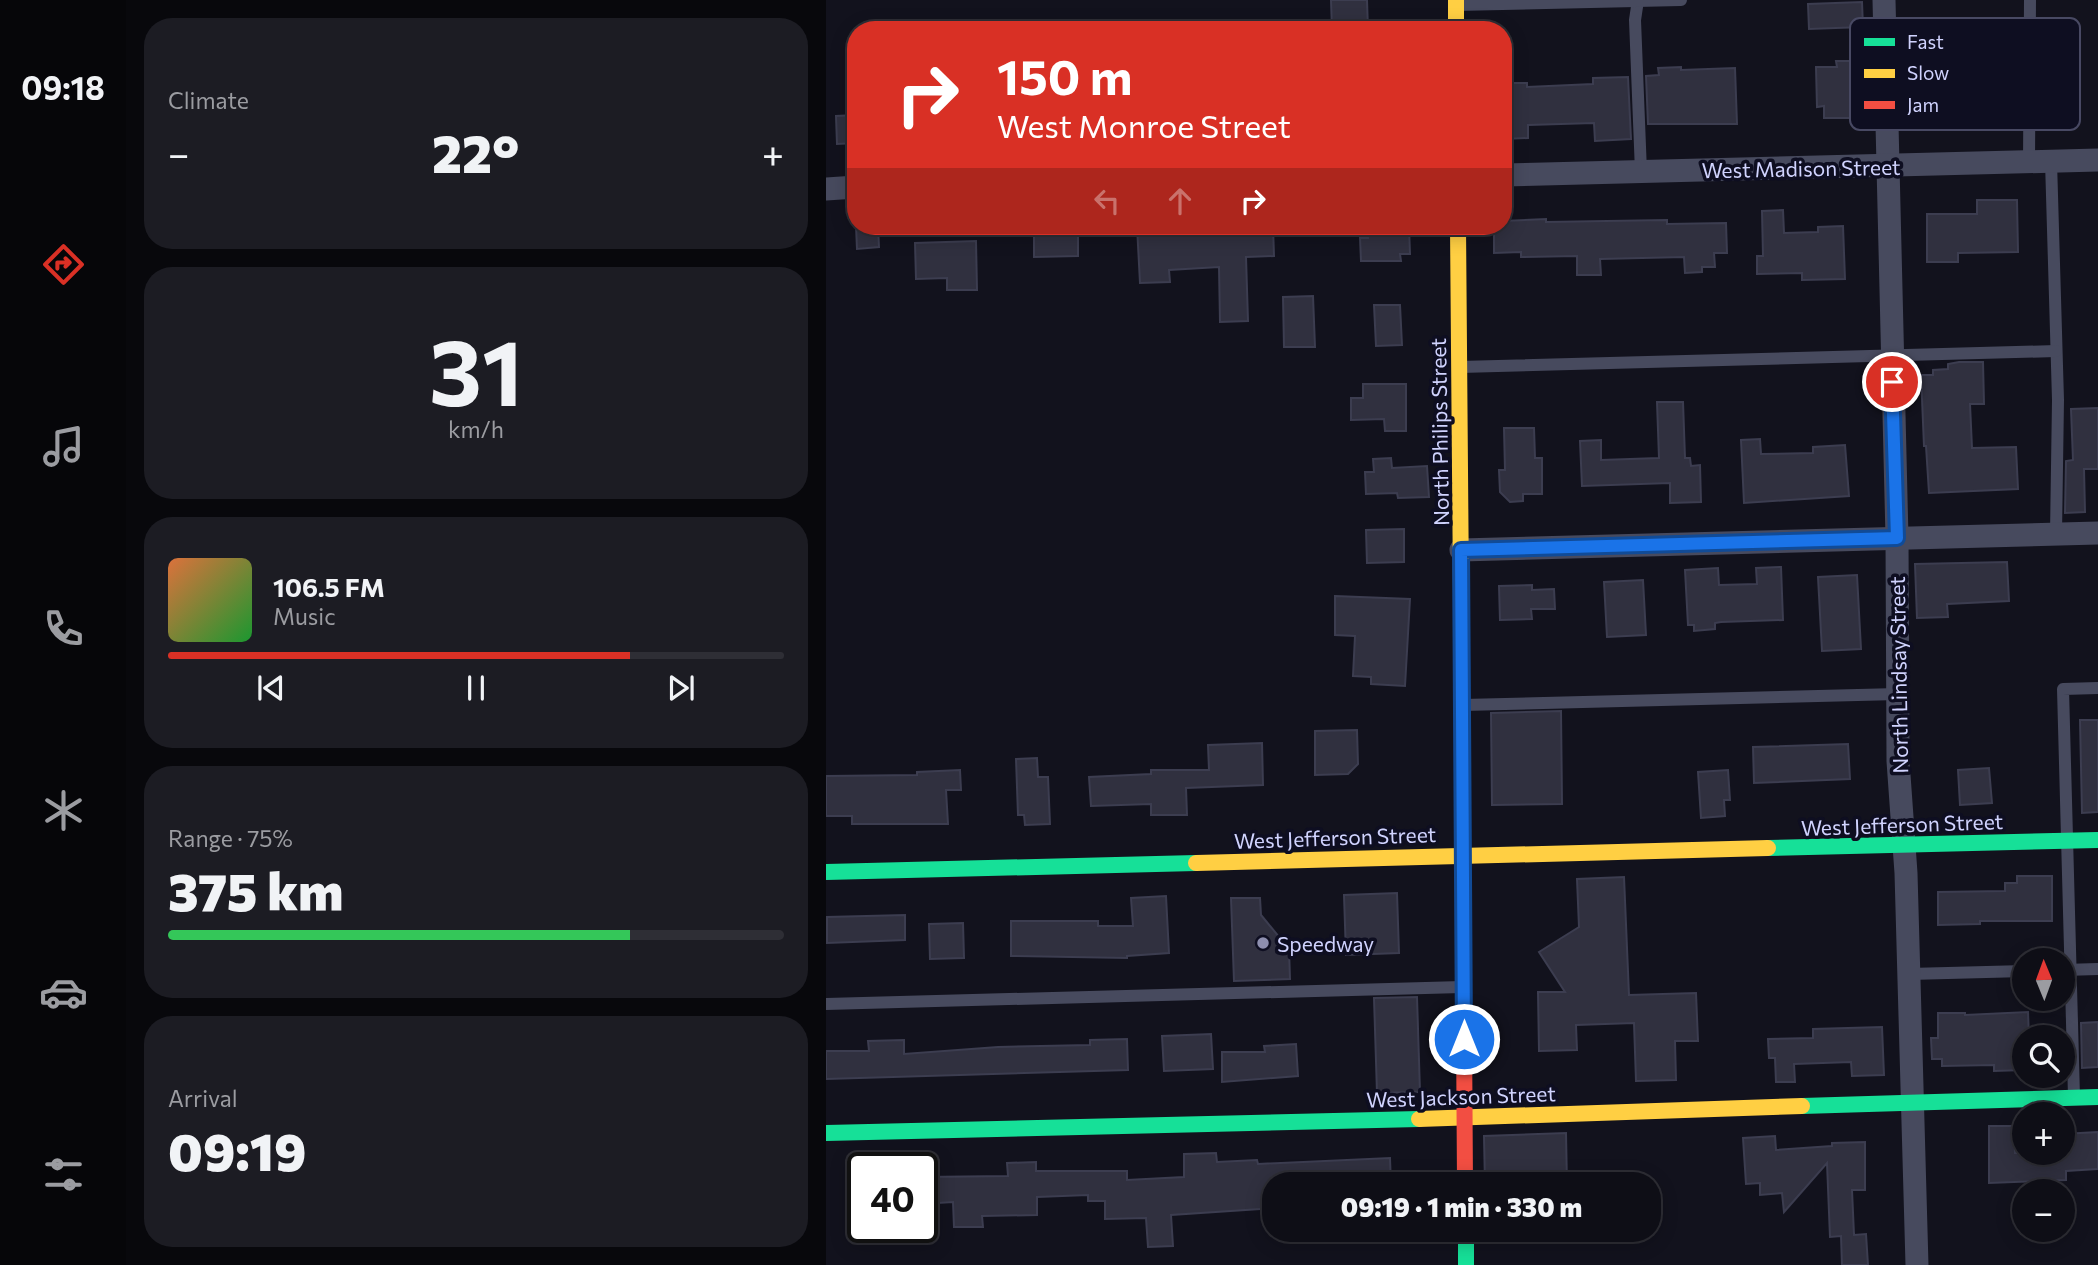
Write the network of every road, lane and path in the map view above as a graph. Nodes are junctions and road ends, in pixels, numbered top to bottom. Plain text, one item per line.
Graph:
1 (1639, 0) edge
2 (1681, 0) edge
3 (1884, 0) edge
4 (2030, 0) edge
5 (1456, 2) edge
6 (1884, 18) edge
7 (2031, 18) edge
8 (1456, 21) edge
9 (1886, 130) edge
10 (2038, 130) edge
11 (2098, 160) edge
12 (2040, 162) junction
13 (1887, 166) junction
14 (1642, 172) junction
15 (1512, 175) edge
16 (847, 188) edge
17 (826, 189) edge
18 (1458, 235) edge
19 (2056, 351) junction
20 (1891, 355) junction
21 (1460, 367) junction
22 (2098, 533) edge
23 (2056, 534) junction
24 (1897, 538) junction
25 (1461, 550) junction
26 (2098, 688) edge
27 (1898, 694) junction
28 (1463, 705) junction
29 (2098, 839) edge
30 (2068, 841) junction
31 (1904, 846) junction
32 (1464, 854) junction
33 (826, 872) edge
34 (2067, 948) edge
35 (2098, 969) edge
36 (2076, 970) edge
37 (2012, 971) edge
38 (1909, 974) junction
39 (1464, 987) junction
40 (826, 1004) edge
41 (2069, 1012) edge
42 (2074, 1097) junction
43 (2098, 1097) edge
44 (1912, 1102) junction
45 (1465, 1118) junction
46 (826, 1133) edge
47 (1465, 1172) edge
48 (1466, 1242) edge
49 (1466, 1265) edge
50 (1917, 1265) edge

1 - 2 lane
1 - 5 lane
1 - 14 lane
3 - 6 street, North Lindsay Street
4 - 7 lane
5 - 8 street
9 - 13 street, North Lindsay Street
10 - 12 lane
11 - 12 street, West Madison Street
12 - 13 street, West Madison Street
12 - 19 lane
13 - 14 street, West Madison Street
13 - 20 street, North Lindsay Street
14 - 15 street, West Madison Street
16 - 17 street
18 - 21 street, North Philips Street
19 - 20 lane
19 - 23 lane
20 - 21 lane
20 - 24 street, North Lindsay Street
21 - 25 street, North Philips Street
22 - 23 street
23 - 24 street
24 - 25 street
24 - 27 street, North Lindsay Street
25 - 28 street, North Philips Street
26 - 30 lane
27 - 28 lane
27 - 31 street, North Lindsay Street
28 - 32 street, North Philips Street
29 - 30 street, West Jefferson Street
30 - 31 street, West Jefferson Street
30 - 34 lane
31 - 32 street, West Jefferson Street
31 - 38 street, North Lindsay Street
32 - 33 street, West Jefferson Street
32 - 39 street, North Philips Street
35 - 36 lane
37 - 38 lane
38 - 44 street, North Lindsay Street
39 - 40 lane
39 - 45 street, North Philips Street
41 - 42 lane
42 - 43 street, West Jackson Street
42 - 44 street, West Jackson Street
44 - 45 street, West Jackson Street
44 - 50 street, North Lindsay Street
45 - 46 street, West Jackson Street
45 - 47 street, North Philips Street
48 - 49 street

